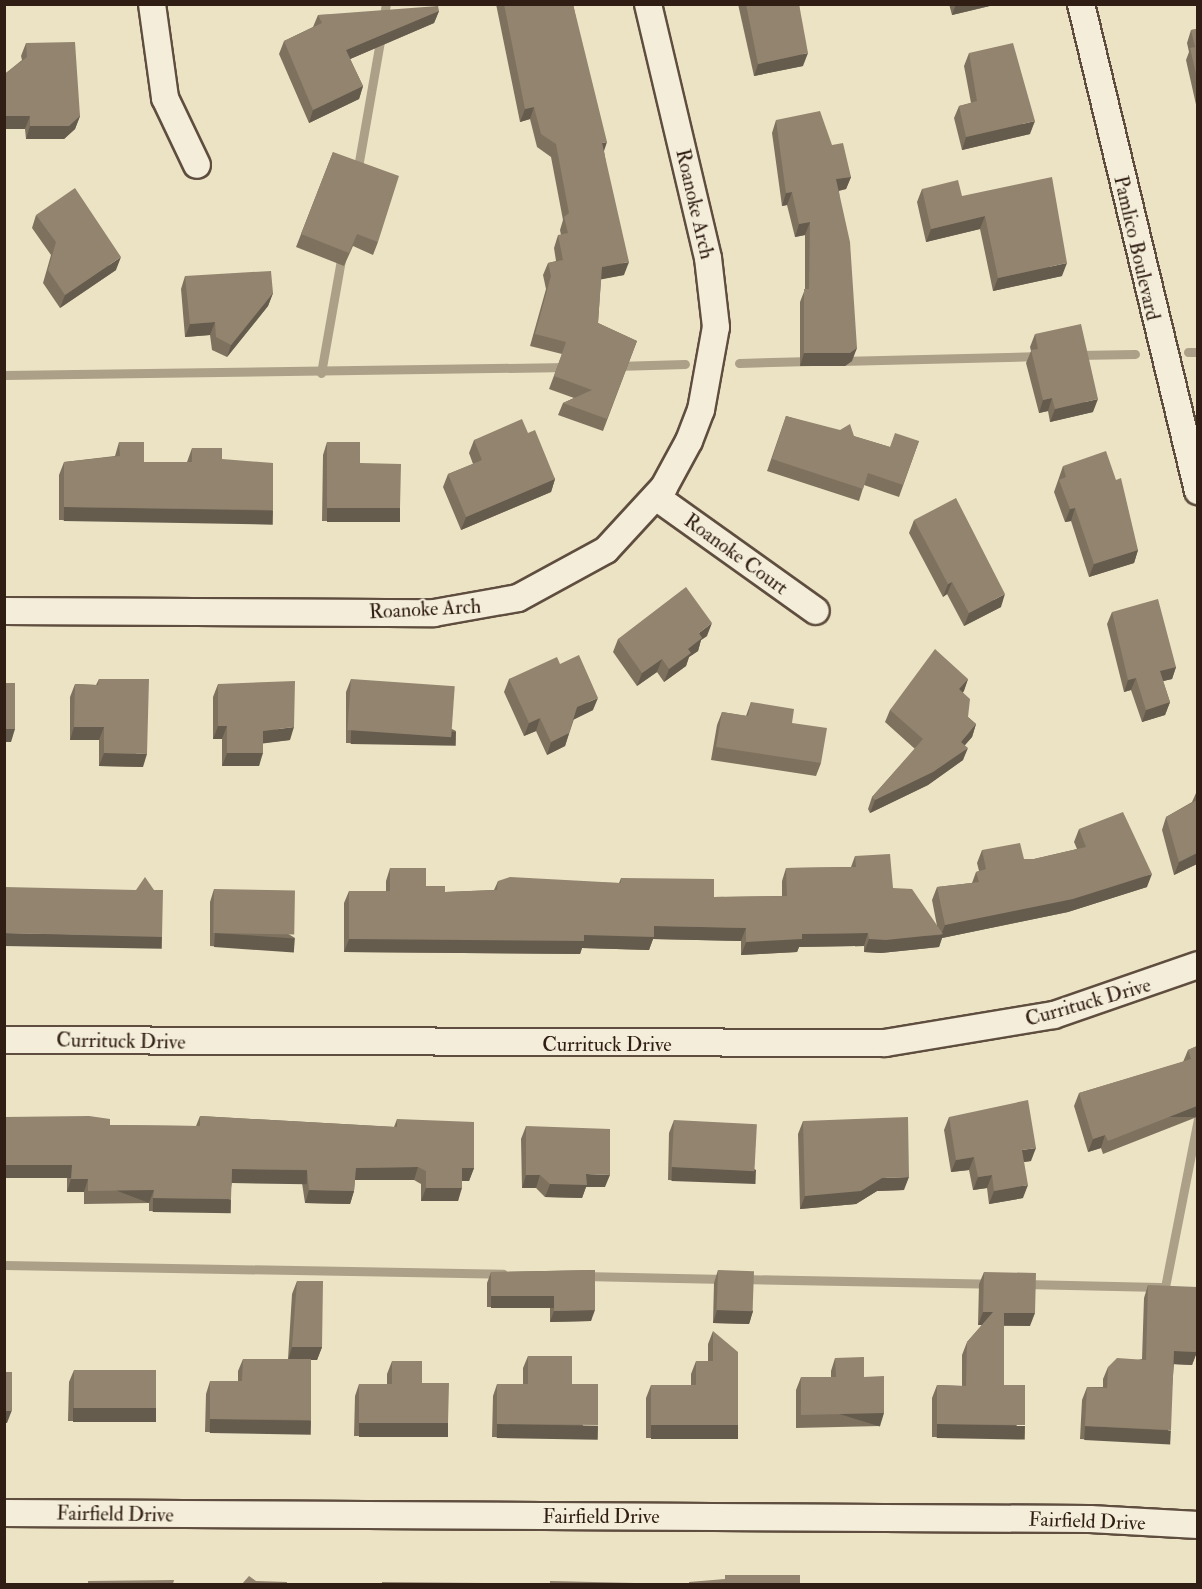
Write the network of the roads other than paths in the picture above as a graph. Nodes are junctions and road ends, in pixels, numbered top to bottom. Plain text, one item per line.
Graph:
1 (153, 4) edge
2 (648, 4) edge
3 (1081, 4) edge
4 (197, 165) dead end
5 (1197, 491) edge
6 (656, 497) junction
7 (4, 611) edge
8 (816, 611) dead end
9 (1197, 965) edge
10 (4, 1040) edge
11 (4, 1513) edge
12 (1197, 1525) edge

1 - 4 street
2 - 6 street, Roanoke Arch
3 - 5 street, Pamlico Boulevard
6 - 7 street, Roanoke Arch
6 - 8 street, Roanoke Court
9 - 10 street, Currituck Drive
11 - 12 street, Fairfield Drive

